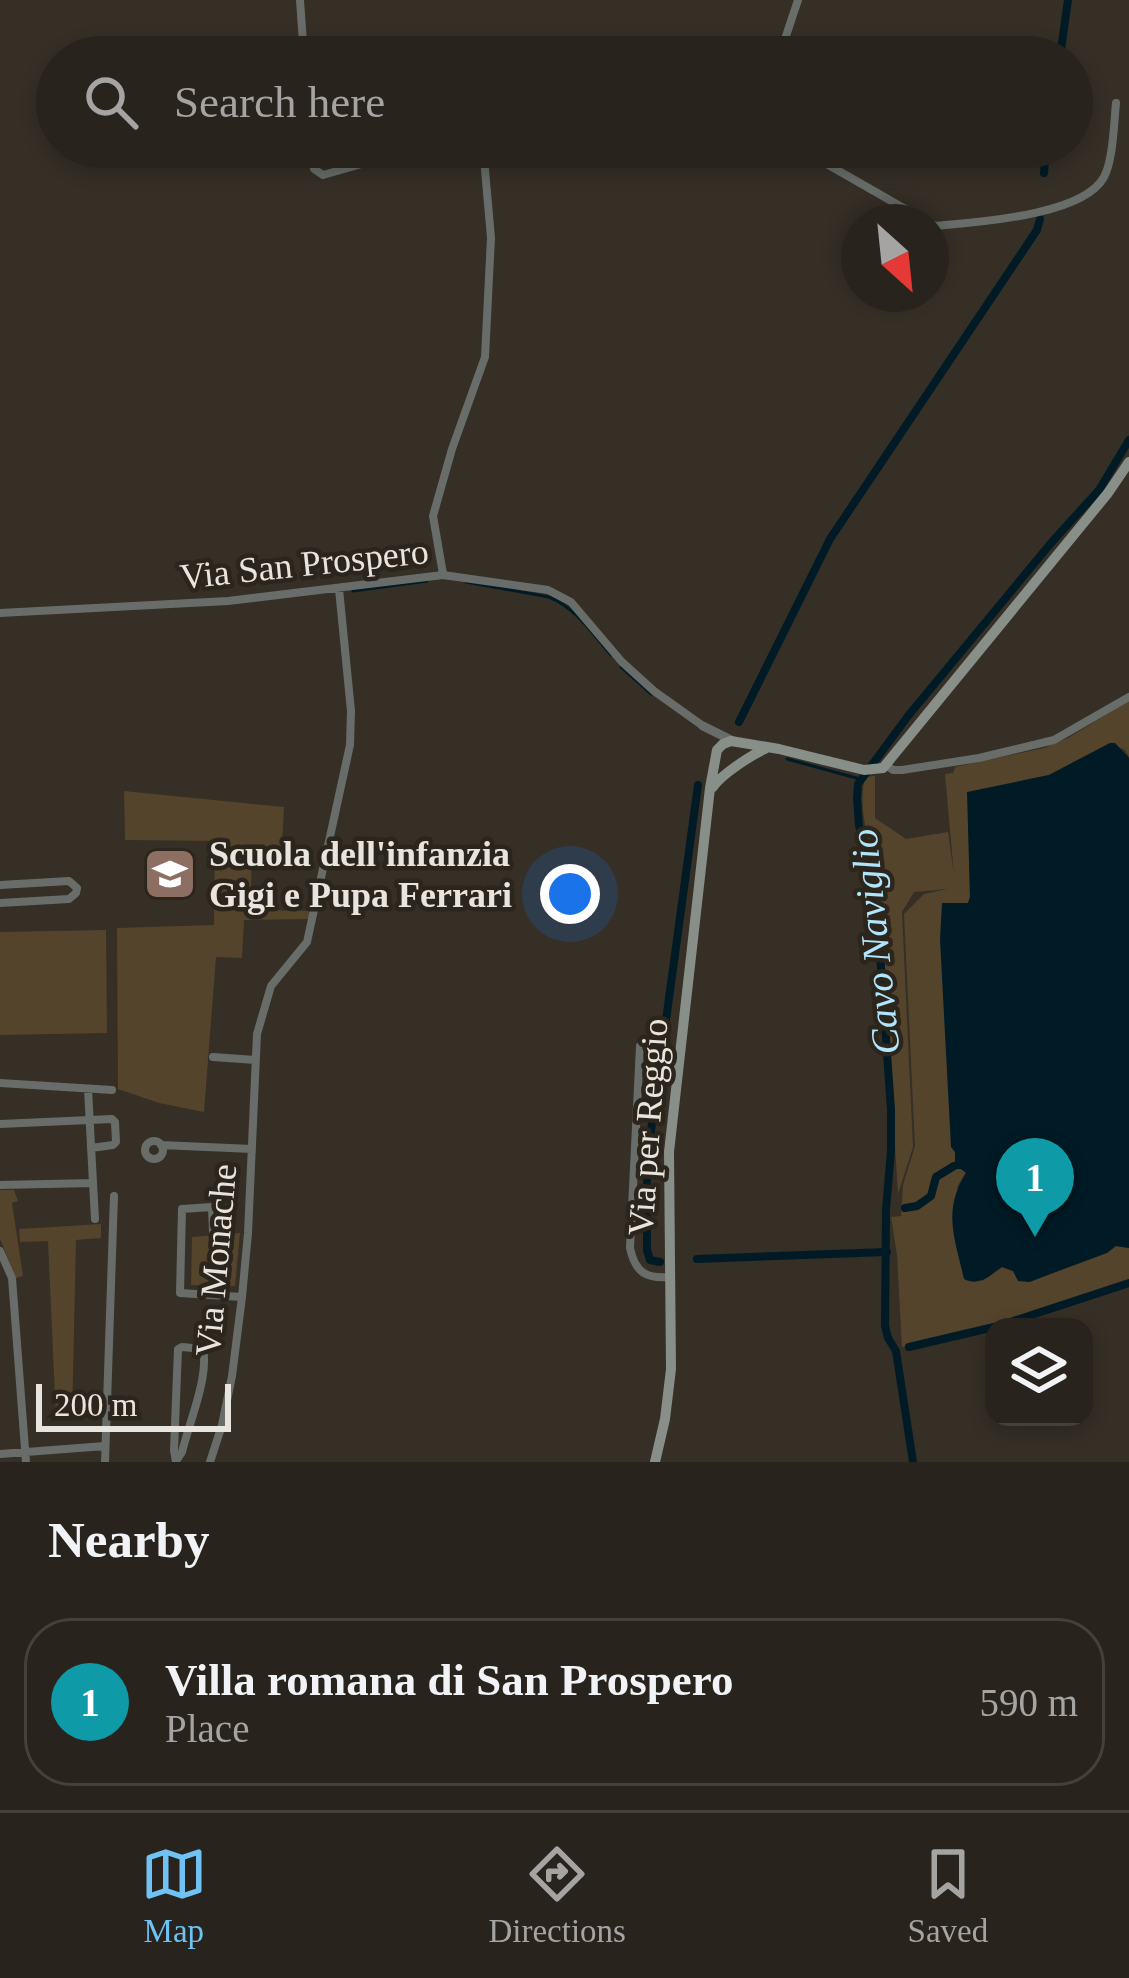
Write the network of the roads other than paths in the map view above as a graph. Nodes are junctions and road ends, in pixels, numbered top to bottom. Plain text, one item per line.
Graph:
1 (300, 0) edge
2 (798, 0) edge
3 (303, 36) edge
4 (786, 36) edge
5 (1117, 103) dead end
6 (314, 168) edge
7 (347, 168) edge
8 (485, 168) edge
9 (834, 168) edge
10 (897, 204) edge
11 (949, 223) edge
12 (1129, 462) edge
13 (443, 575) junction
14 (339, 589) junction
15 (0, 613) edge
16 (1129, 697) edge
17 (703, 726) junction
18 (738, 743) junction
19 (768, 748) junction
20 (717, 754) junction
21 (743, 762) junction
22 (881, 768) junction
23 (730, 770) junction
24 (710, 796) junction
25 (0, 884) edge
26 (0, 903) edge
27 (640, 1046) dead end
28 (213, 1057) dead end
29 (255, 1060) junction
30 (0, 1083) edge
31 (88, 1089) junction
32 (112, 1090) dead end
33 (89, 1119) junction
34 (0, 1124) edge
35 (161, 1144) dead end
36 (91, 1148) junction
37 (252, 1149) junction
38 (93, 1184) junction
39 (0, 1185) edge
40 (114, 1196) dead end
41 (95, 1220) dead end
42 (213, 1231) dead end
43 (0, 1251) edge
44 (669, 1277) junction
45 (242, 1297) junction
46 (105, 1446) junction
47 (0, 1454) edge
48 (26, 1457) edge
49 (105, 1462) edge
50 (176, 1462) edge
51 (210, 1462) edge
52 (655, 1462) edge

1 - 3 street
2 - 4 street
5 - 11 street
6 - 7 street
8 - 13 street
9 - 10 street
12 - 22 main road
13 - 14 street, Via San Prospero
13 - 17 street, Via San Prospero
14 - 15 street, Via San Prospero
14 - 29 street, Via Monache
16 - 22 street
17 - 18 street, Via San Prospero
17 - 20 street, Via San Prospero
18 - 19 main road
18 - 20 main road
18 - 21 main road
19 - 21 main road
19 - 22 main road
20 - 23 main road
20 - 24 main road, Via per Reggio
21 - 23 main road
23 - 24 main road
24 - 44 main road, Via per Reggio
25 - 26 street
27 - 44 street
28 - 29 street
29 - 37 street, Via Monache
30 - 31 street
31 - 32 street
31 - 33 street
33 - 34 street
33 - 36 street
33 - 36 street
35 - 37 street
36 - 38 street
37 - 45 street, Via Monache
38 - 39 street
38 - 41 street
40 - 46 street
42 - 45 street
43 - 48 street
44 - 52 main road, Via per Reggio
45 - 51 street, Via Monache
46 - 48 street
46 - 49 street
47 - 48 street
50 - 50 street

